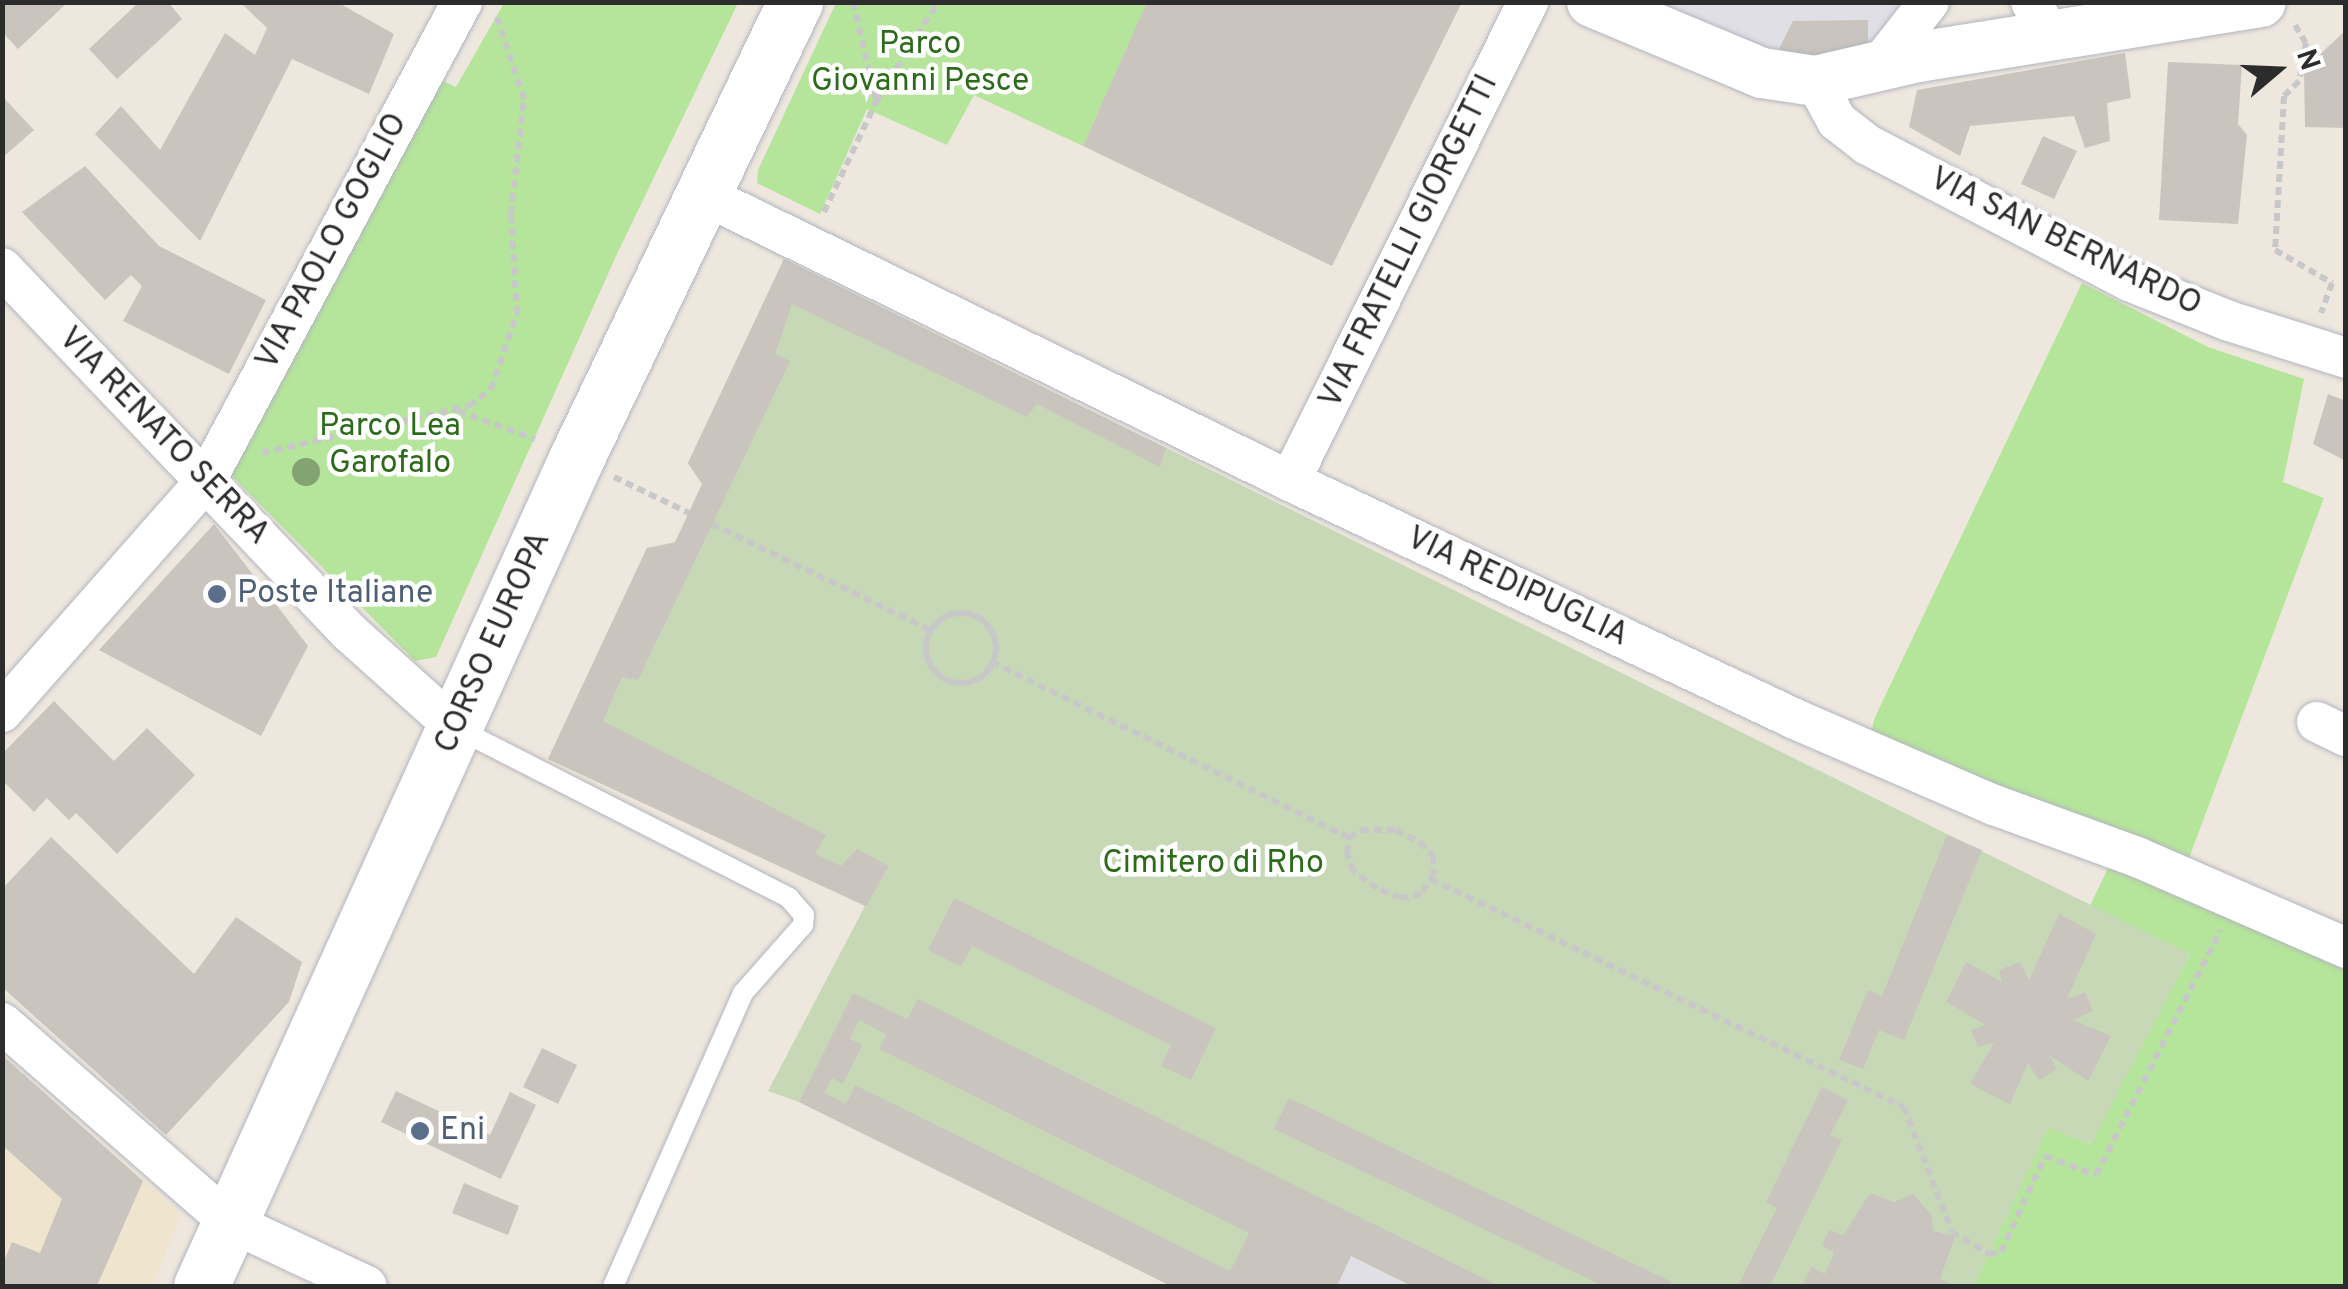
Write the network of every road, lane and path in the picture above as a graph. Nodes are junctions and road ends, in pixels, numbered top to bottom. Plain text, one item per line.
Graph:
1 (795, 2) edge
2 (853, 2) edge
3 (938, 2) edge
4 (1528, 2) edge
5 (1592, 2) edge
6 (1929, 2) edge
7 (460, 7) edge
8 (2275, 9) edge
9 (2040, 19) edge
10 (1877, 68) junction
11 (1815, 81) junction
12 (876, 102) junction
13 (704, 194) junction
14 (808, 246) junction
15 (2, 268) edge
16 (2327, 353) edge
17 (210, 473) junction
18 (1290, 481) junction
19 (712, 524) dead end
20 (930, 630) junction
21 (992, 662) junction
22 (2, 712) edge
23 (456, 728) junction
24 (1349, 838) junction
25 (1431, 879) junction
26 (2236, 900) junction
27 (2346, 948) edge
28 (2, 1023) edge
29 (228, 1221) junction
30 (201, 1286) edge
31 (367, 1286) edge
32 (613, 1286) edge

1 - 13 main road, CORSO EUROPA
2 - 12 path
3 - 12 path
4 - 18 street, VIA FRATELLI GIORGETTI
5 - 11 street
6 - 10 street
7 - 17 street, VIA PAOLO GOGLIO
7 - 17 path
8 - 9 street
8 - 16 path
9 - 10 street
10 - 11 street
11 - 16 street, VIA SAN BERNARDO
12 - 14 path
13 - 14 street, VIA REDIPUGLIA
13 - 23 main road, CORSO EUROPA
14 - 18 street, VIA REDIPUGLIA
15 - 17 street, VIA RENATO SERRA
17 - 22 street, VIA PAOLO GOGLIO
17 - 23 street, VIA RENATO SERRA
18 - 26 street, VIA REDIPUGLIA
19 - 20 path
20 - 21 path
20 - 21 path
21 - 24 path
23 - 29 main road, CORSO EUROPA
23 - 32 lane
24 - 25 path
24 - 25 path
25 - 26 path
26 - 27 street, VIA REDIPUGLIA
28 - 29 street
29 - 30 main road, CORSO EUROPA
29 - 31 street

